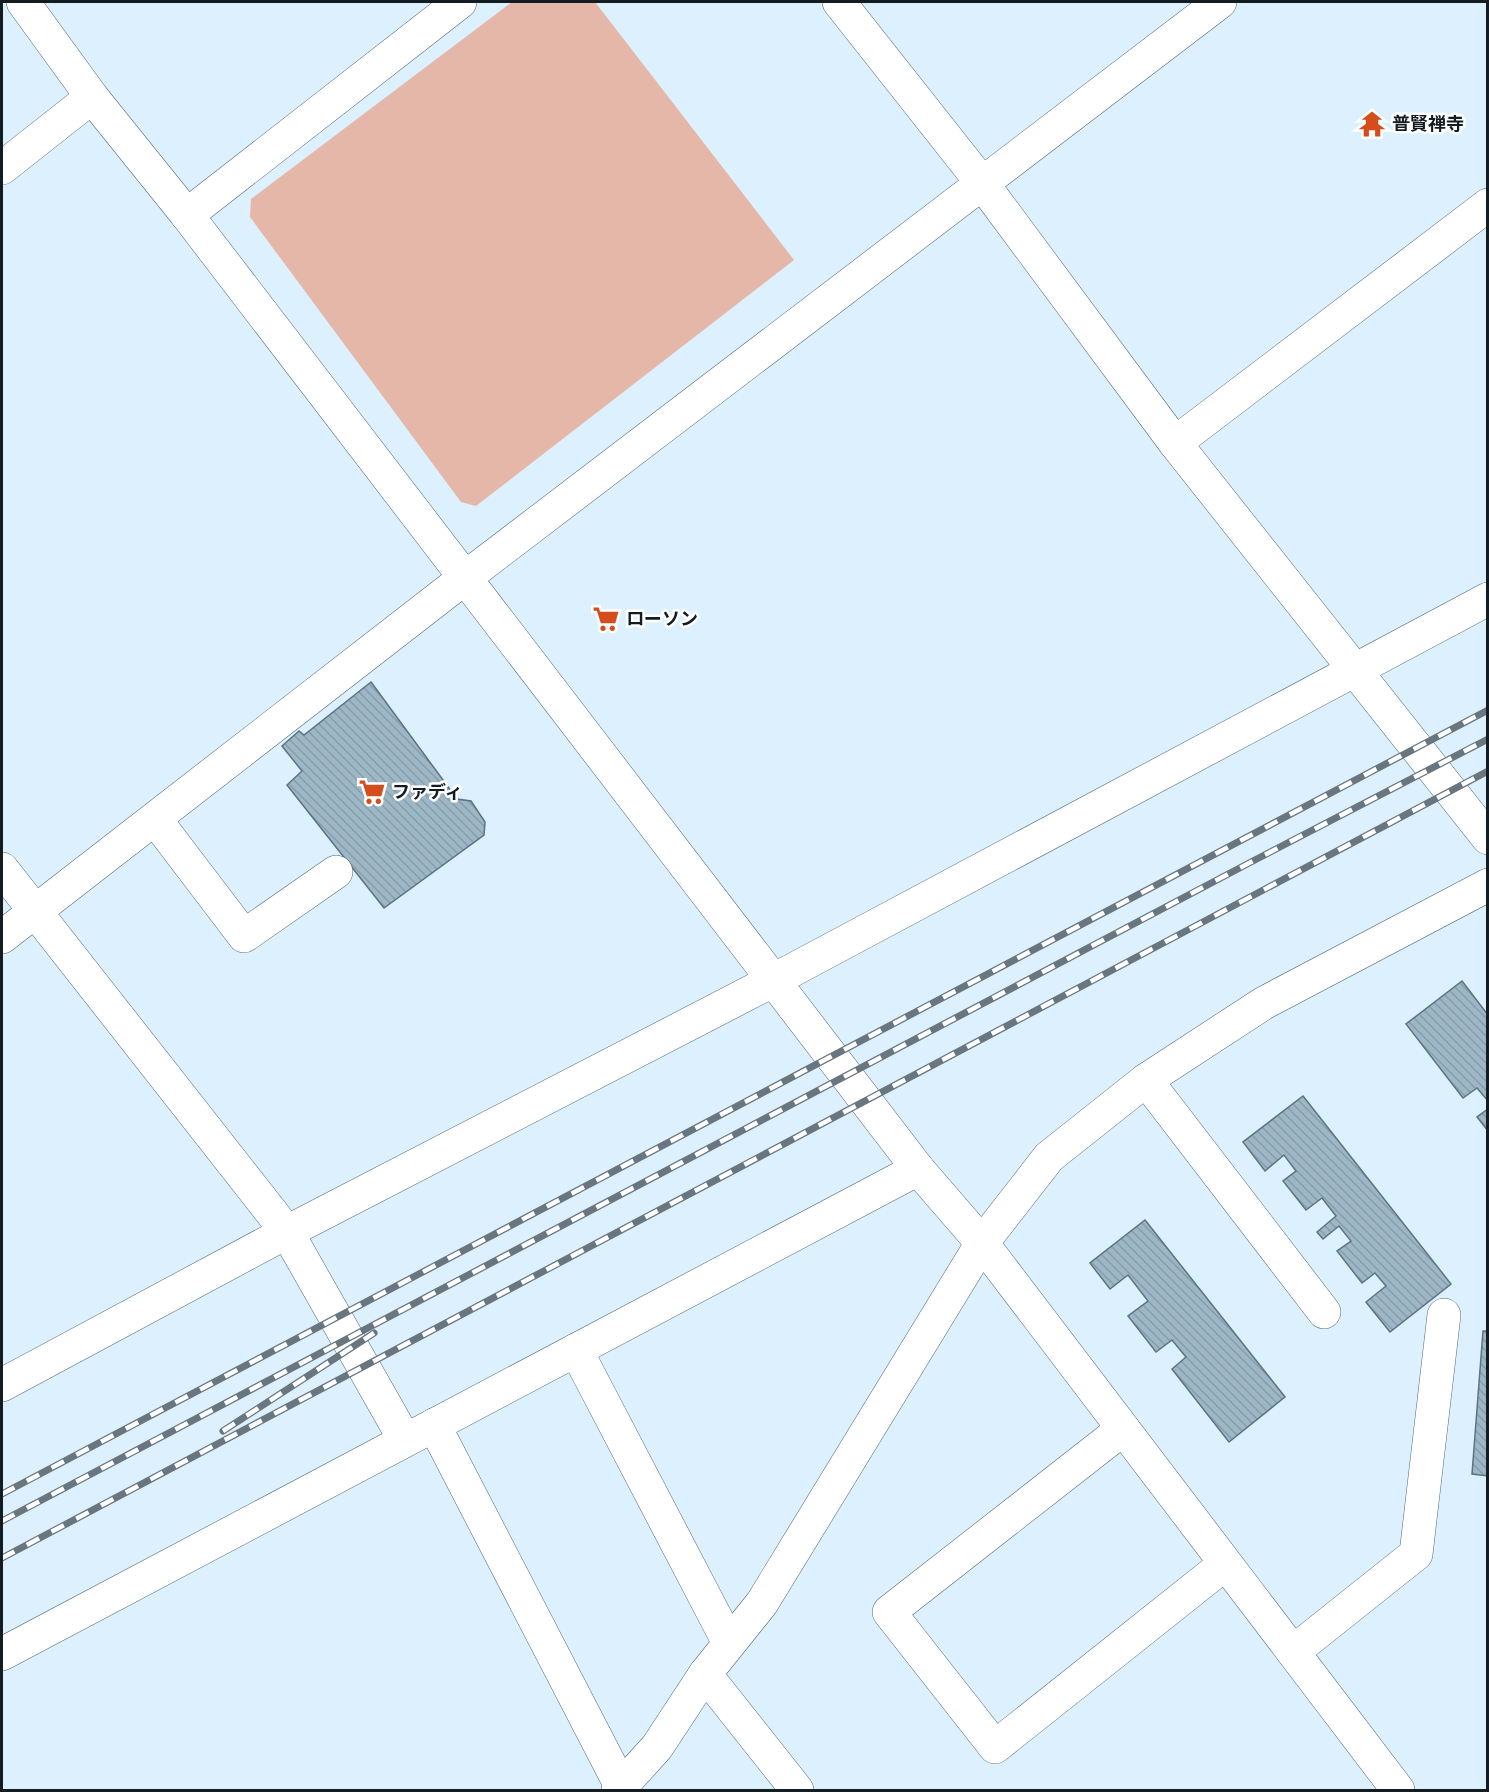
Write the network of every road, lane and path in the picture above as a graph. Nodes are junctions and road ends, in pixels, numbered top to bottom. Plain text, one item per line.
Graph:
1 (23, 2) edge
2 (460, 2) edge
3 (839, 2) edge
4 (1220, 2) edge
5 (92, 97) junction
6 (2, 168) edge
7 (982, 183) junction
8 (1488, 205) edge
9 (187, 215) junction
10 (1175, 443) junction
11 (466, 578) junction
12 (1488, 599) edge
13 (1354, 669) junction
14 (155, 819) junction
15 (1488, 838) edge
16 (2, 869) edge
17 (336, 872) dead end
18 (1484, 894) edge
19 (34, 912) junction
20 (2, 938) edge
21 (774, 980) junction
22 (1146, 1080) junction
23 (918, 1169) junction
24 (287, 1232) junction
25 (982, 1244) junction
26 (1324, 1312) dead end
27 (1444, 1315) dead end
28 (576, 1350) junction
29 (2, 1385) edge
30 (434, 1425) junction
31 (1123, 1429) junction
32 (405, 1440) junction
33 (1226, 1564) junction
34 (729, 1643) junction
35 (1293, 1652) junction
36 (2, 1654) edge
37 (705, 1674) junction
38 (620, 1788) edge
39 (797, 1791) edge
40 (1398, 1791) edge

1 - 5 street
2 - 9 street
3 - 7 street
4 - 7 street
5 - 6 street
5 - 9 street
7 - 10 street
7 - 11 street
8 - 10 street
9 - 11 street
10 - 13 street
11 - 14 street
11 - 21 street
12 - 13 street
13 - 15 street
13 - 21 street
14 - 17 street
14 - 19 street
16 - 19 street
18 - 22 street
19 - 20 street
19 - 24 street
21 - 23 street
21 - 24 street
22 - 25 street
22 - 26 street
23 - 25 street
23 - 28 street
24 - 29 street
24 - 32 street
25 - 31 street
25 - 34 street
27 - 35 street
28 - 30 street
28 - 34 street
30 - 32 street
30 - 38 street
31 - 33 street
31 - 33 street
32 - 36 street
33 - 35 street
34 - 37 street
35 - 40 street
37 - 38 street
37 - 39 street

